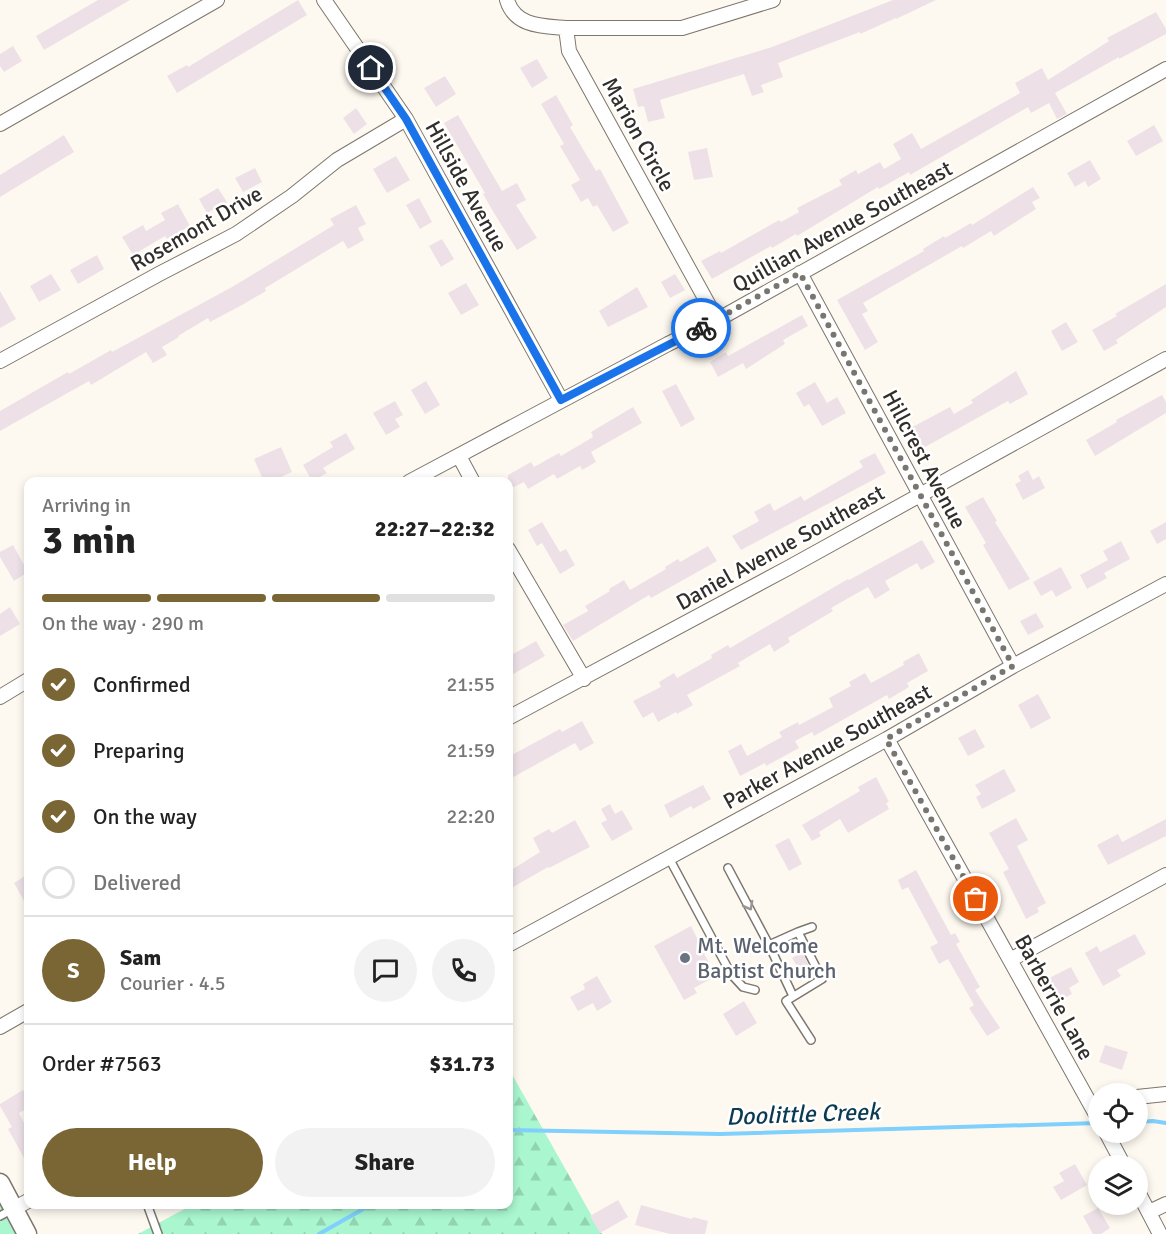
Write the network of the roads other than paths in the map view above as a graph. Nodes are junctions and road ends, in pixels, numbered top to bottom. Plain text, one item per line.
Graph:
1 (217, 0) edge
2 (324, 0) edge
3 (507, 0) edge
4 (773, 0) edge
5 (566, 28) junction
6 (1166, 69) edge
7 (406, 119) junction
8 (0, 124) edge
9 (800, 273) junction
10 (717, 320) junction
11 (1166, 359) edge
12 (0, 361) edge
13 (561, 400) junction
14 (459, 456) junction
15 (419, 477) edge
16 (470, 477) edge
17 (920, 495) junction
18 (513, 558) edge
19 (1166, 584) edge
20 (1013, 666) junction
21 (584, 679) junction
22 (24, 682) edge
23 (0, 697) edge
24 (513, 715) edge
25 (886, 739) junction
26 (669, 858) junction
27 (728, 867) dead end
28 (1166, 875) edge
29 (812, 927) dead end
30 (798, 932) junction
31 (513, 942) edge
32 (769, 945) junction
33 (1010, 960) junction
34 (755, 990) dead end
35 (794, 996) junction
36 (24, 1013) edge
37 (0, 1027) edge
38 (811, 1040) dead end
39 (1088, 1092) edge
40 (1166, 1094) edge
41 (1148, 1096) edge
42 (0, 1183) edge
43 (1166, 1203) edge
44 (14, 1209) edge
45 (149, 1209) edge
46 (1149, 1212) joint
47 (27, 1234) edge
48 (158, 1234) edge
49 (1160, 1234) edge

1 - 8 street
2 - 7 street, Hillside Avenue
3 - 5 street
4 - 5 street
5 - 10 street, Marion Circle
6 - 9 street, Quillian Avenue Southeast
7 - 12 street, Rosemont Drive
7 - 13 street, Hillside Avenue
9 - 10 street, Quillian Avenue Southeast
9 - 17 street, Hillcrest Avenue
10 - 13 street, Quillian Avenue Southeast
11 - 17 street, Daniel Avenue Southeast
13 - 14 street, Quillian Avenue Southeast
14 - 15 street, Quillian Avenue Southeast
14 - 16 street
17 - 20 street, Hillcrest Avenue
17 - 21 street, Daniel Avenue Southeast
18 - 21 street
19 - 20 street, Parker Avenue Southeast
20 - 25 street, Parker Avenue Southeast
21 - 24 street, Daniel Avenue Southeast
22 - 23 street
25 - 26 street, Parker Avenue Southeast
25 - 33 street, Barberrie Lane
26 - 31 street, Parker Avenue Southeast
26 - 34 lane
27 -> 32 lane
28 - 33 street
29 - 30 lane
30 - 32 lane
30 - 35 lane
32 - 35 lane
33 - 39 street, Barberrie Lane
35 - 38 lane
36 - 37 street
40 - 41 street
42 - 44 main road
43 - 46 street
44 - 47 main road
45 - 48 lane
46 - 49 street

